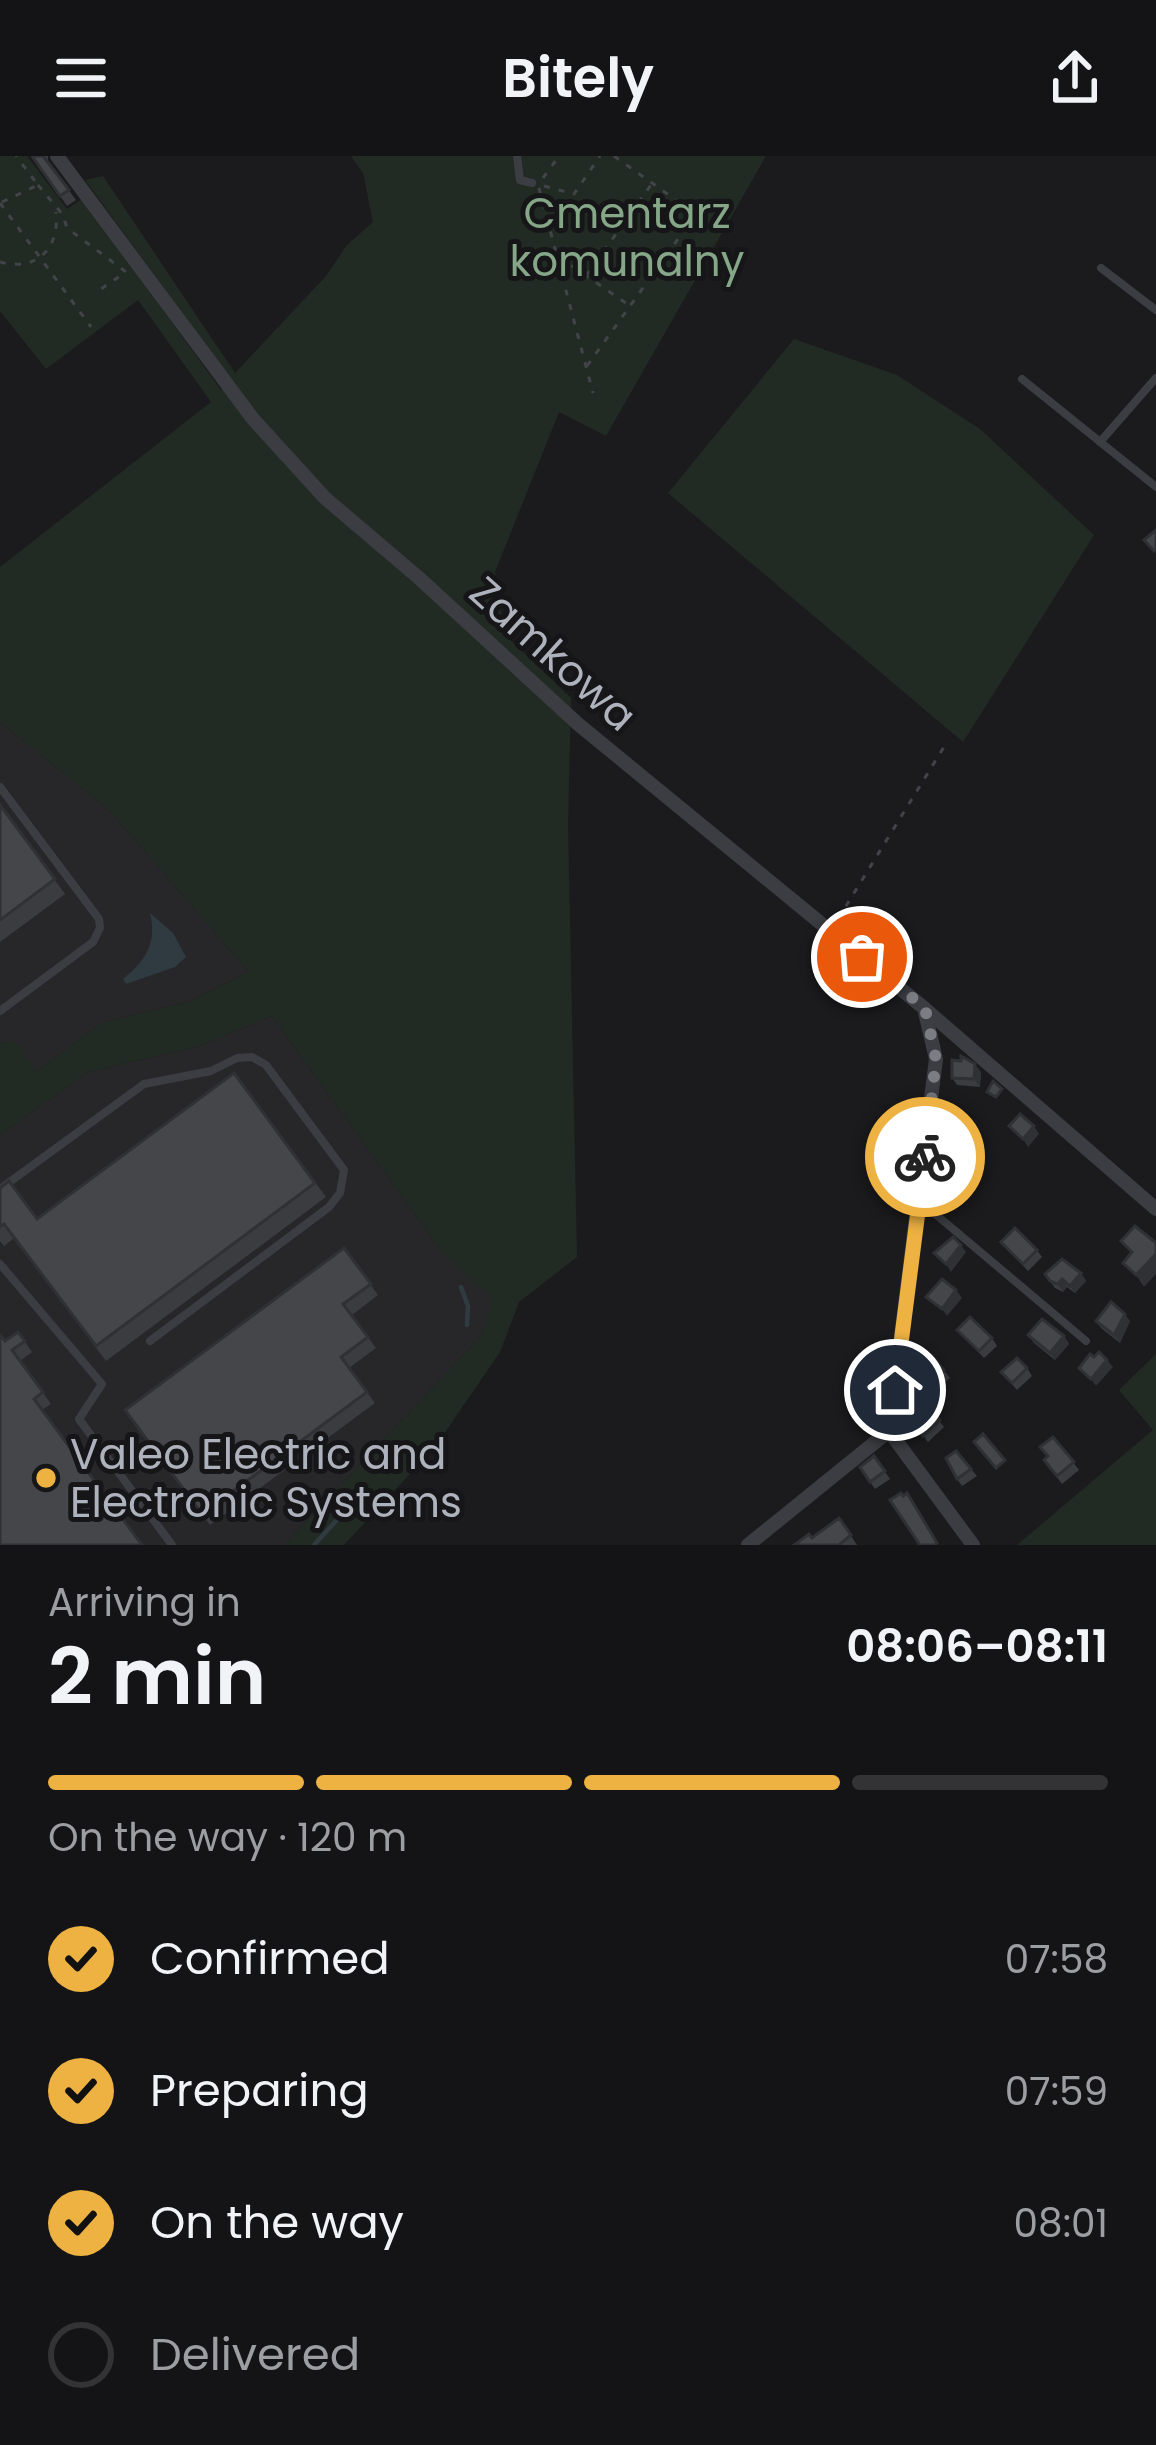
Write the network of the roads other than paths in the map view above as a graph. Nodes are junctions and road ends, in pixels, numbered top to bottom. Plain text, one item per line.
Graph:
1 (57, 156) edge
2 (517, 156) edge
3 (535, 184) road end
4 (1101, 268) dead end
5 (1156, 310) edge
6 (1156, 378) edge
7 (1022, 379) dead end
8 (1100, 442) junction
9 (1156, 488) edge
10 (0, 787) edge
11 (925, 1008) junction
12 (0, 1010) edge
13 (0, 1190) edge
14 (920, 1201) junction
15 (1156, 1209) edge
16 (0, 1264) edge
17 (149, 1341) dead end
18 (1086, 1341) dead end
19 (890, 1431) junction
20 (172, 1545) edge
21 (748, 1545) edge
22 (973, 1545) edge

1 - 11 street, Zamkowa
2 - 3 lane
4 - 5 lane
6 - 8 lane
7 - 8 lane
8 - 9 lane
10 - 12 lane
11 - 14 street
11 - 15 street, Zamkowa
13 - 17 lane
14 - 18 lane
14 - 19 street
16 - 20 lane
19 - 21 street
19 - 22 street

